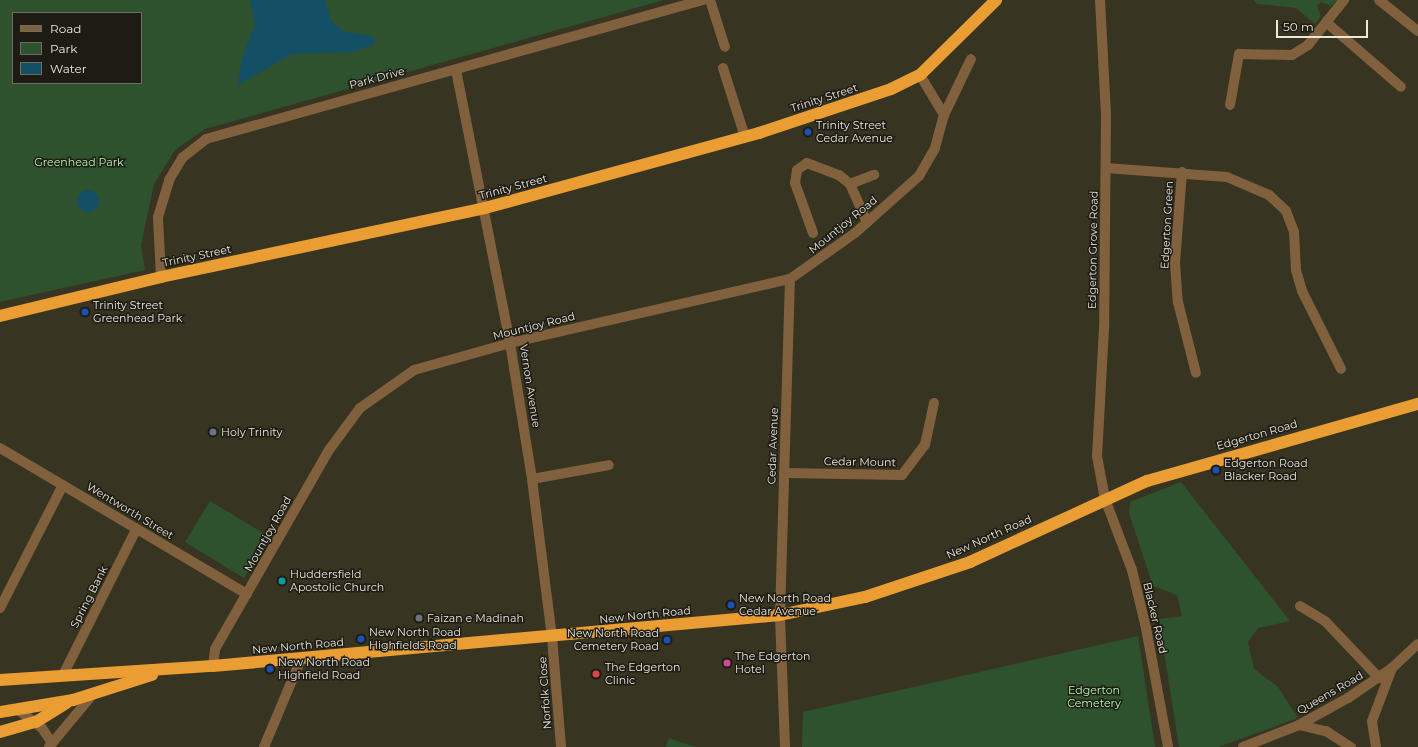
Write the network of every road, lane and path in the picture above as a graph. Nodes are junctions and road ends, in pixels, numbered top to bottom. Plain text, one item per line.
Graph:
1 (703, 0) edge
2 (710, 0) edge
3 (996, 0) edge
4 (1100, 0) edge
5 (1344, 0) edge
6 (1379, 0) edge
7 (1326, 22) junction
8 (1416, 25) edge
9 (725, 47) dead end
10 (970, 59) dead end
11 (722, 68) dead end
12 (456, 70) junction
13 (920, 75) junction
14 (1401, 88) dead end
15 (1230, 105) dead end
16 (944, 115) junction
17 (745, 137) junction
18 (1106, 168) junction
19 (1182, 172) junction
20 (874, 175) dead end
21 (850, 184) junction
22 (485, 208) junction
23 (867, 222) junction
24 (814, 233) dead end
25 (161, 277) junction
26 (790, 279) junction
27 (0, 316) edge
28 (510, 343) junction
29 (1341, 369) dead end
30 (1196, 373) dead end
31 (934, 403) dead end
32 (1418, 404) edge
33 (0, 448) edge
34 (610, 465) dead end
35 (784, 473) junction
36 (532, 478) junction
37 (63, 485) junction
38 (1105, 499) junction
39 (136, 530) junction
40 (247, 594) junction
41 (1300, 606) dead end
42 (0, 608) edge
43 (780, 614) junction
44 (552, 637) junction
45 (1418, 644) edge
46 (300, 659) junction
47 (213, 666) junction
48 (1392, 668) junction
49 (166, 670) junction
50 (63, 675) junction
51 (1379, 678) junction
52 (0, 680) edge
53 (93, 694) junction
54 (73, 700) junction
55 (17, 709) junction
56 (0, 712) edge
57 (36, 722) junction
58 (1298, 725) junction
59 (0, 732) edge
60 (50, 745) edge
61 (264, 747) edge
62 (561, 747) edge
63 (785, 747) edge
64 (1168, 747) edge
65 (1243, 747) edge
66 (1351, 747) edge
67 (1376, 747) edge

1 - 12 street, Park Drive
2 - 9 street
3 - 13 highway, Trinity Street
4 - 18 street, Edgerton Grove Road
5 - 7 street
6 - 8 street
7 - 14 street
7 - 15 street
10 - 16 street, Mountjoy Road
11 - 17 street
12 - 22 street, Vernon Avenue
12 - 25 street, Park Drive
13 - 16 street
13 - 17 highway, Trinity Street
16 - 23 street, Mountjoy Road
17 - 22 highway, Trinity Street
18 - 19 street, Edgerton Green
18 - 38 street, Edgerton Grove Road
19 - 29 street, Edgerton Green
19 - 30 street, Edgerton Green
20 - 21 street
21 - 23 street
21 - 24 street
22 - 25 highway, Trinity Street
22 - 28 street, Vernon Avenue
23 - 26 street, Mountjoy Road
25 - 27 highway, Trinity Street
26 - 28 street, Mountjoy Road
26 - 35 street, Cedar Avenue
28 - 36 street, Vernon Avenue
28 - 40 street, Mountjoy Road
31 - 35 street, Cedar Mount
32 - 38 highway, Edgerton Road
33 - 37 street, Wentworth Street
34 - 36 street
35 - 43 street, Cedar Avenue
36 - 44 street, Vernon Avenue
37 - 39 street, Wentworth Street
37 - 42 street
38 - 43 highway, New North Road
38 - 64 street, Blacker Road
39 - 40 street, Wentworth Street
39 - 50 street, Spring Bank
40 - 47 street, Mountjoy Road
41 - 51 street
43 - 44 highway, New North Road
43 - 63 street, Cedar Avenue
44 - 46 highway, New North Road
44 - 62 street, Norfolk Close
45 - 48 street, Queens Road
46 - 47 highway, New North Road
46 - 61 street
47 - 49 highway, New North Road
48 - 51 street, Queens Road
48 - 67 street
49 - 50 highway, New North Road
49 - 53 highway, New North Road
50 - 52 highway, New North Road
51 - 58 street, Queens Road
53 - 54 highway, New North Road
53 - 60 street
54 - 55 highway, New North Road
54 - 57 highway
55 - 56 highway, New North Road
55 - 57 street
57 - 59 highway
57 - 60 street
58 - 65 street, Queens Road
58 - 66 street

